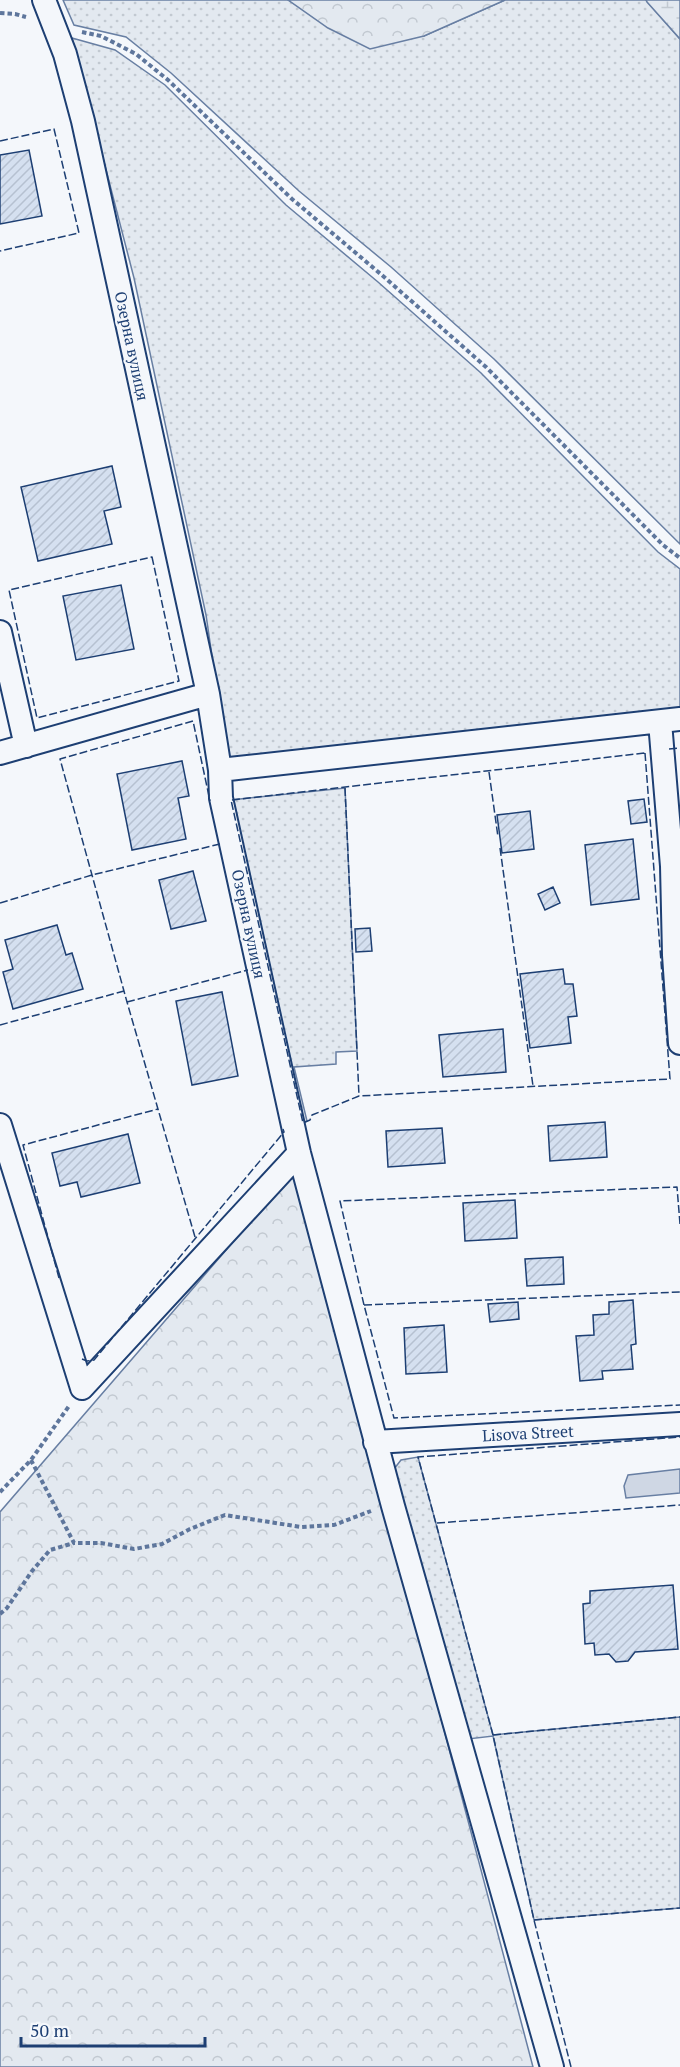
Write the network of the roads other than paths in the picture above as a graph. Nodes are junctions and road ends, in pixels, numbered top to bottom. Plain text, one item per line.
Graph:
1 (44, 0) edge
2 (0, 632) edge
3 (208, 694) junction
4 (670, 720) edge
5 (26, 746) junction
6 (0, 753) edge
7 (220, 771) junction
8 (680, 1043) edge
9 (0, 1125) edge
10 (299, 1153) junction
11 (680, 1424) edge
12 (375, 1442) junction
13 (552, 2067) edge

1 - 3 street, Озерна вулиця
2 - 5 street
3 - 5 street
3 - 7 street, Озерна вулиця
4 - 7 street
4 - 8 street
5 - 6 street
7 - 10 street, Озерна вулиця
9 - 10 street
10 - 12 street, Озерна вулиця
11 - 12 street, Lisova Street
12 - 13 street, Озерна вулиця

